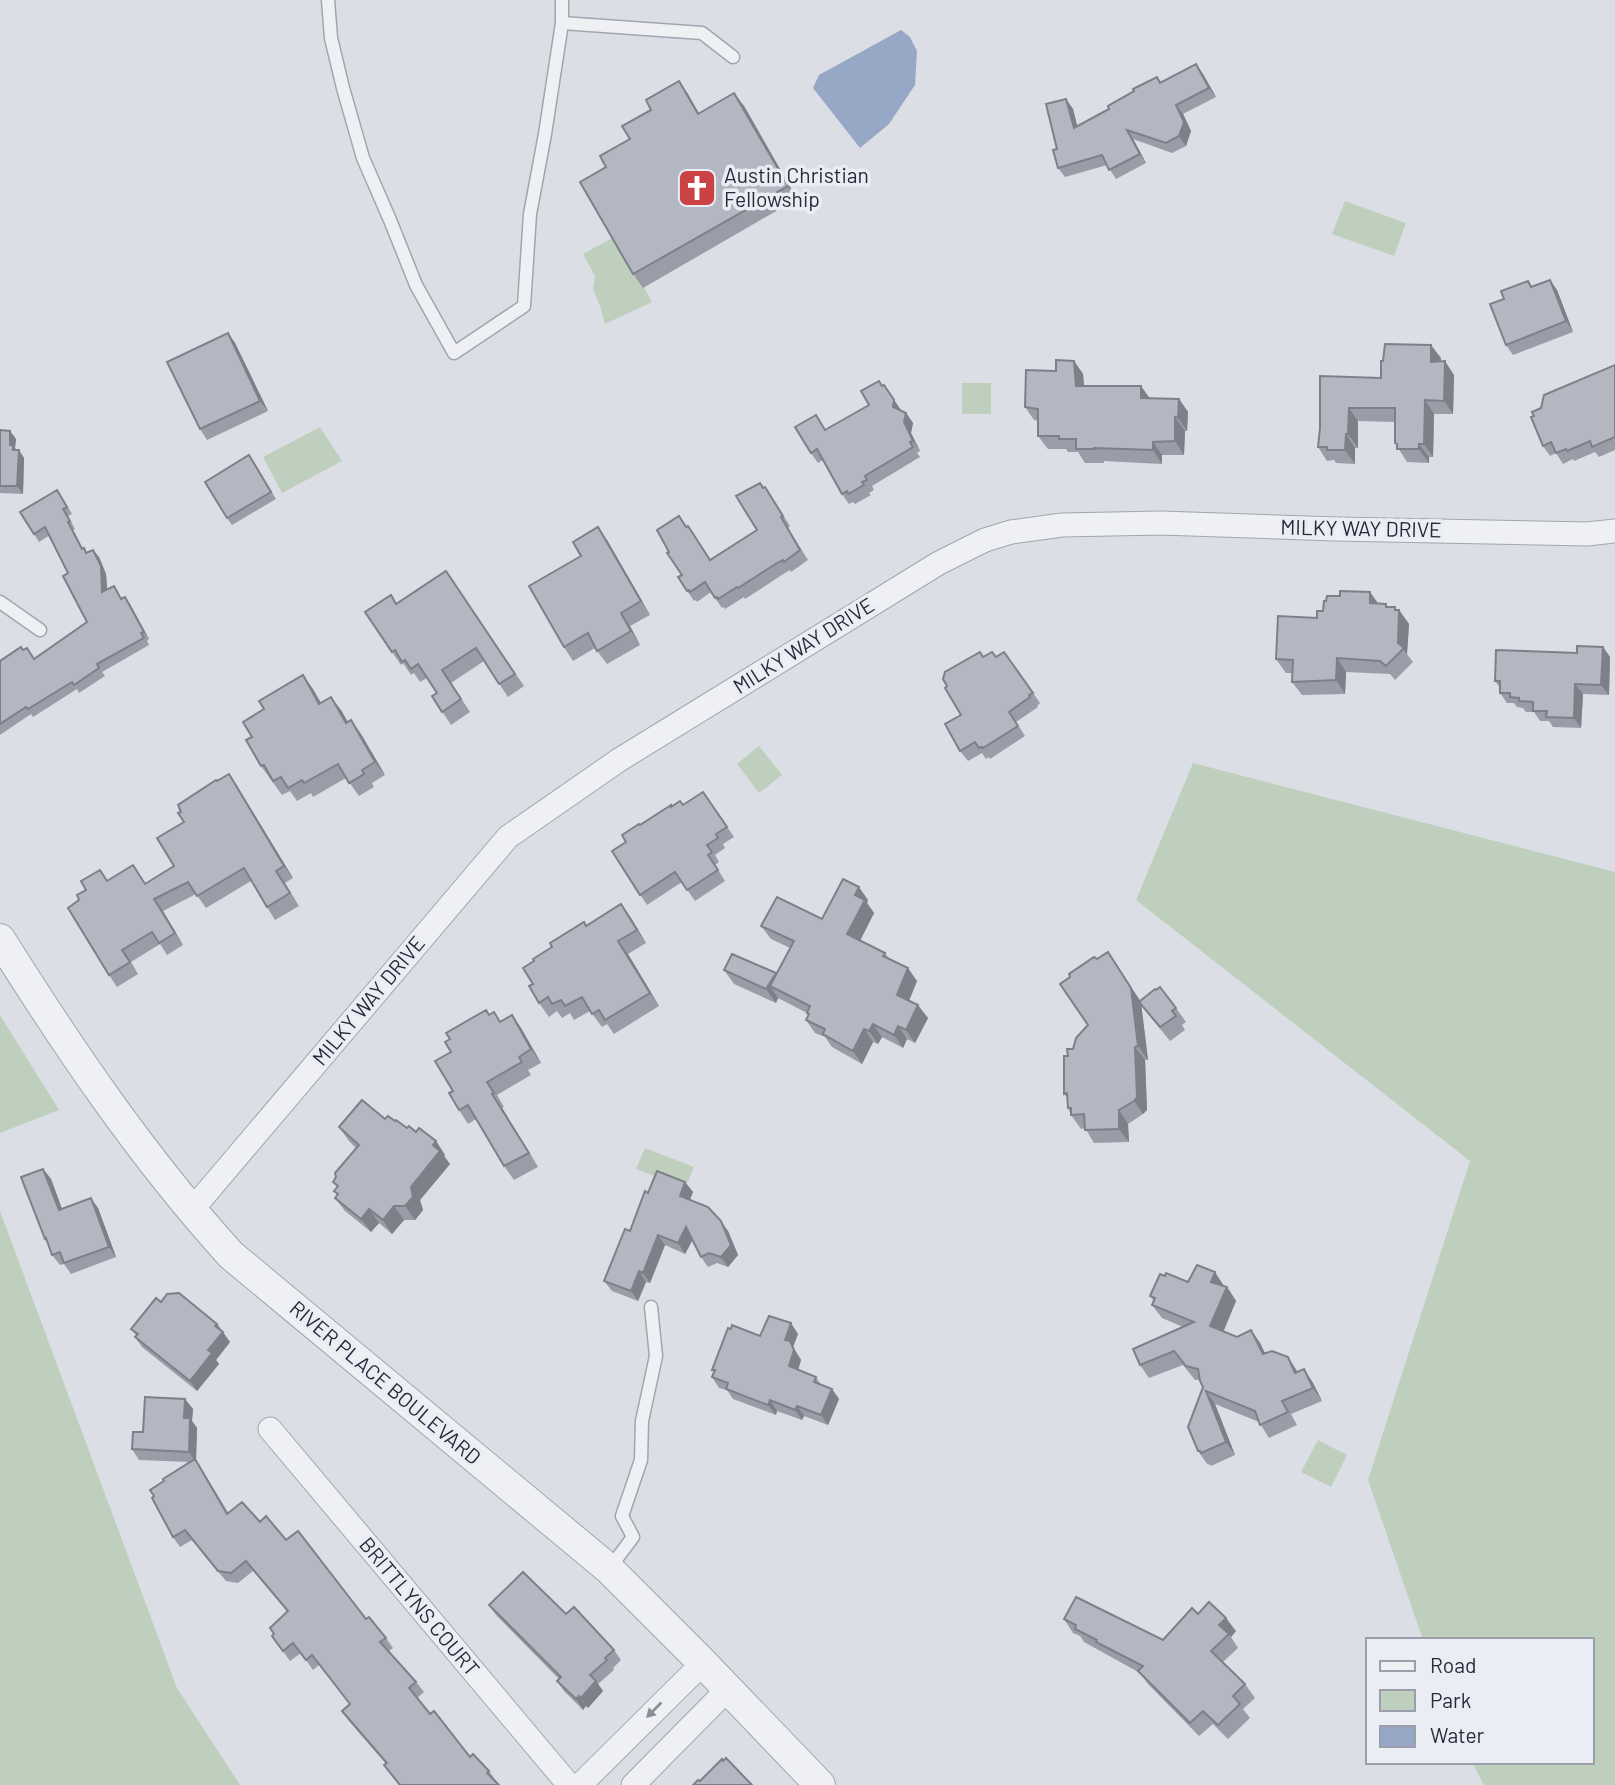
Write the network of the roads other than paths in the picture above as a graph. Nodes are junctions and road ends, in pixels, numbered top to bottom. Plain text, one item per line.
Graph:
1 (328, 0) edge
2 (562, 0) edge
3 (562, 23) junction
4 (733, 57) dead end
5 (1615, 531) edge
6 (0, 602) edge
7 (40, 630) dead end
8 (0, 939) edge
9 (191, 1211) junction
10 (651, 1307) dead end
11 (270, 1429) dead end
12 (609, 1569) junction
13 (703, 1663) junction
14 (728, 1689) junction
15 (569, 1785) edge
16 (579, 1785) edge
17 (633, 1785) edge
18 (820, 1785) edge

1 - 3 lane
2 - 3 lane
3 - 4 lane
5 - 9 street, MILKY WAY DRIVE
6 - 7 lane
8 - 9 street, RIVER PLACE BOULEVARD
9 - 12 street, RIVER PLACE BOULEVARD
10 - 12 lane
11 - 15 street, BRITTLYNS COURT
12 - 13 street, RIVER PLACE BOULEVARD
13 - 14 street, RIVER PLACE BOULEVARD
13 -> 16 street
14 - 17 street
14 - 18 street, RIVER PLACE BOULEVARD

